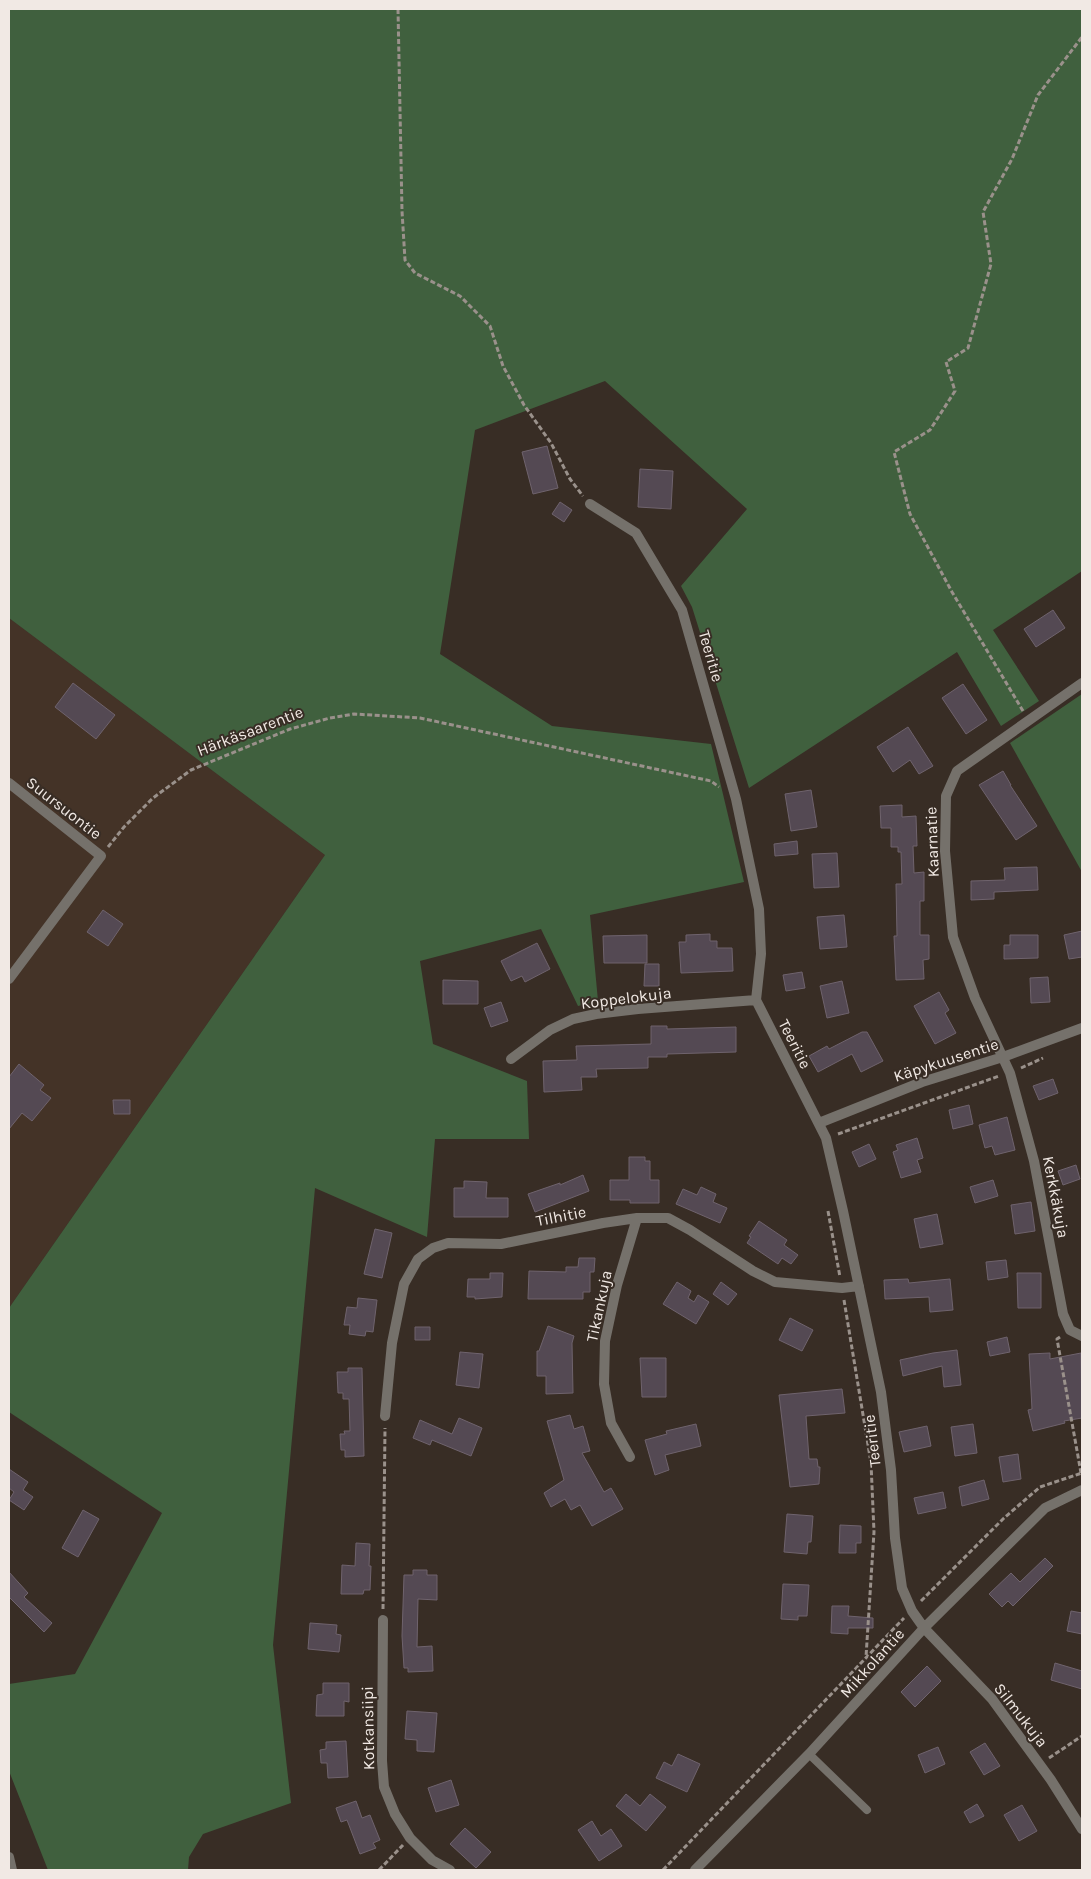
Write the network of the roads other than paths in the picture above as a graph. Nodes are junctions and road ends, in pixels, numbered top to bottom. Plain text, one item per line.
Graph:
1 (590, 504) road end
2 (1082, 683) edge
3 (9, 783) edge
4 (9, 979) edge
5 (756, 1000) junction
6 (1082, 1028) edge
7 (1003, 1057) junction
8 (511, 1059) dead end
9 (819, 1123) junction
10 (637, 1218) junction
11 (859, 1286) junction
12 (1082, 1336) edge
13 (385, 1416) road end
14 (630, 1457) dead end
15 (1082, 1490) edge
16 (383, 1620) road end
17 (924, 1628) junction
18 (809, 1754) junction
19 (867, 1810) dead end
20 (1082, 1830) edge
21 (9, 1857) edge
22 (12, 1870) edge
23 (450, 1870) edge
24 (695, 1870) edge

1 - 5 street, Teeritie
2 - 7 street, Kaarnatie
3 - 4 street, Suursuontie
5 - 8 street, Koppelokuja
5 - 9 street, Teeritie
6 - 7 street, Käpykuusentie
7 - 9 street, Käpykuusentie
7 - 12 street, Kerkkäkuja
9 - 11 street, Teeritie
10 - 11 street, Tilhitie
10 - 13 street, Tilhitie
10 - 14 street, Tikankuja
11 - 17 street, Teeritie
15 - 17 street, Mikkolantie
16 - 23 street, Kotkansiipi
17 - 18 street, Mikkolantie
17 - 20 street, Silmukuja
18 - 19 lane
18 - 24 street, Mikkolantie
21 - 22 street

